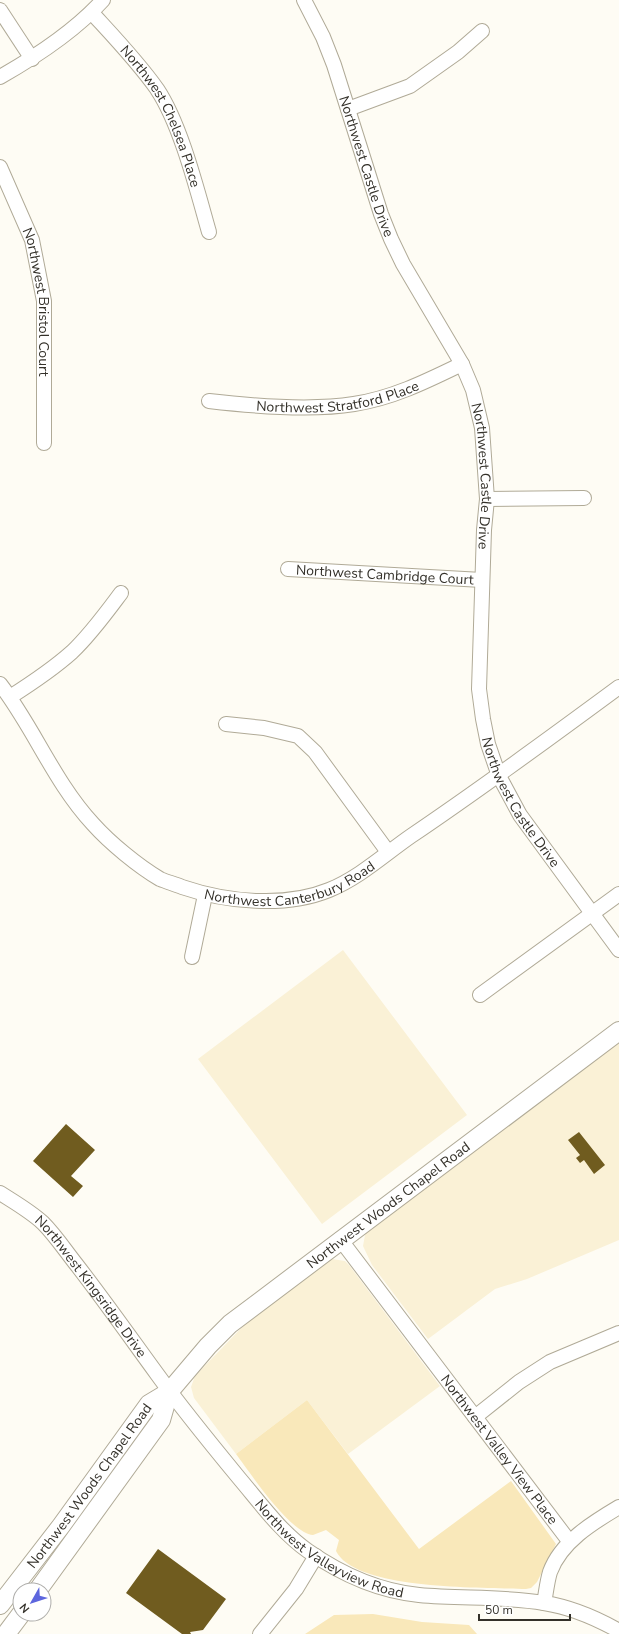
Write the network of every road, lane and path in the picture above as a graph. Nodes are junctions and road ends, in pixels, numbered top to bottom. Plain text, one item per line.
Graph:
1 (103, 0) edge
2 (304, 0) edge
3 (0, 10) edge
4 (92, 13) junction
5 (482, 31) dead end
6 (32, 59) junction
7 (0, 78) edge
8 (348, 109) junction
9 (0, 167) edge
10 (209, 232) dead end
11 (462, 364) junction
12 (208, 401) dead end
13 (44, 443) dead end
14 (584, 498) dead end
15 (487, 499) junction
16 (288, 569) dead end
17 (482, 580) junction
18 (121, 593) dead end
19 (0, 684) edge
20 (619, 687) edge
21 (10, 697) junction
22 (226, 724) dead end
23 (499, 776) junction
24 (388, 852) junction
25 (619, 894) edge
26 (205, 895) junction
27 (594, 914) junction
28 (619, 950) edge
29 (192, 957) dead end
30 (480, 995) dead end
31 (619, 1031) edge
32 (0, 1193) edge
33 (340, 1239) junction
34 (619, 1333) edge
35 (169, 1392) junction
36 (475, 1417) junction
37 (619, 1507) edge
38 (569, 1541) junction
39 (316, 1556) junction
40 (44, 1582) edge
41 (544, 1603) junction
42 (0, 1605) edge
43 (15, 1622) edge
44 (619, 1631) edge
45 (6, 1634) edge
46 (260, 1634) edge

1 - 4 street
2 - 8 street, Northwest Castle Drive
3 - 6 street
4 - 6 street
4 - 10 street, Northwest Chelsea Place
5 - 8 street
6 - 7 street
8 - 11 street, Northwest Castle Drive
9 - 13 street, Northwest Bristol Court
11 - 12 street, Northwest Stratford Place
11 - 15 street, Northwest Castle Drive
14 - 15 street
15 - 17 street, Northwest Castle Drive
16 - 17 street, Northwest Cambridge Court
17 - 23 street, Northwest Castle Drive
18 - 21 street
19 - 21 street, Northwest Canterbury Road
20 - 23 street, Northwest Canterbury Road
21 - 26 street, Northwest Canterbury Road
22 - 24 street
23 - 24 street, Northwest Canterbury Road
23 - 27 street, Northwest Castle Drive
24 - 26 street, Northwest Canterbury Road
25 - 27 street
26 - 29 street
27 - 28 street, Northwest Castle Drive
27 - 30 street
31 - 33 main road, Northwest Woods Chapel Road
32 - 35 street, Northwest Kingsridge Drive
33 - 35 main road, Northwest Woods Chapel Road
33 - 36 street, Northwest Valley View Place
34 - 36 street
35 - 39 street, Northwest Valleyview Road
35 - 40 main road, Northwest Woods Chapel Road
35 - 42 main road, Northwest Woods Chapel Road
36 - 38 street, Northwest Valley View Place
37 - 38 street
38 - 41 street
39 - 41 street, Northwest Valleyview Road
39 - 46 street
41 - 44 street
43 - 45 main road

